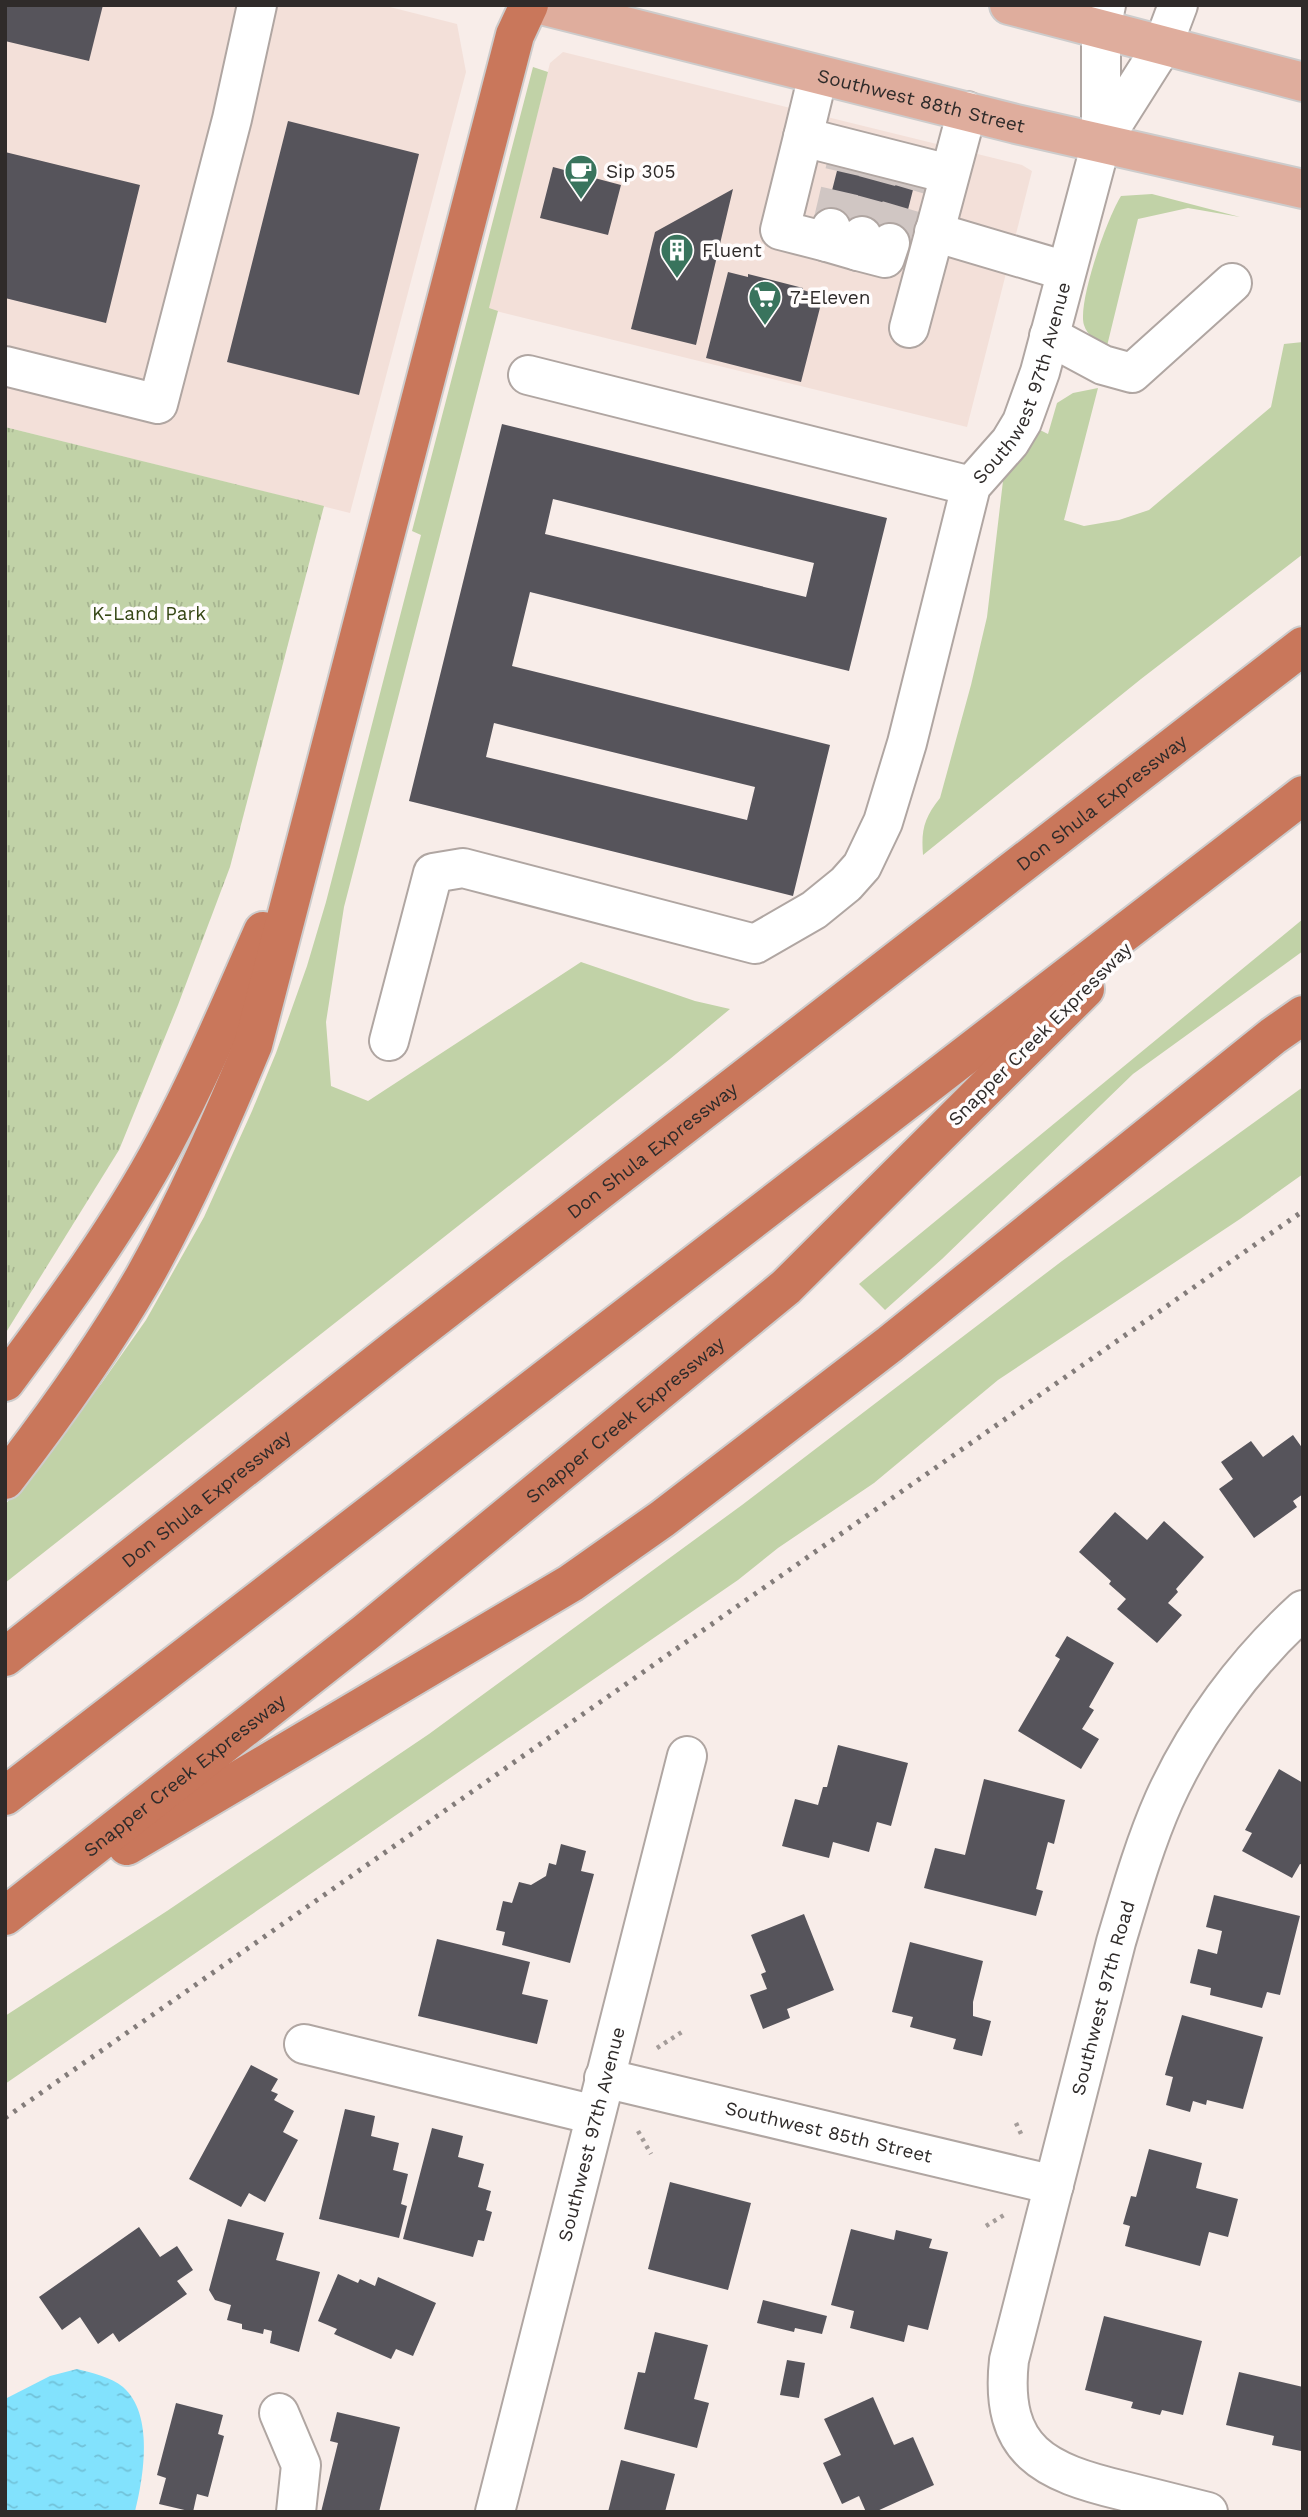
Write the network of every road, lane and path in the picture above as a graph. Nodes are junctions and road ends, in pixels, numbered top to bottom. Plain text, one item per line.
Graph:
1 (257, 5) edge
2 (529, 5) edge
3 (541, 5) edge
4 (1009, 5) edge
5 (1178, 5) edge
6 (1104, 17) edge
7 (1163, 46) junction
8 (818, 75) junction
9 (1303, 82) edge
10 (967, 111) junction
11 (803, 137) junction
12 (1101, 143) junction
13 (891, 164) junction
14 (1303, 189) edge
15 (934, 232) junction
16 (925, 268) junction
17 (1066, 271) junction
18 (1232, 283) dead end
19 (909, 328) dead end
20 (1049, 336) junction
21 (5, 366) edge
22 (528, 375) dead end
23 (971, 486) junction
24 (1303, 646) edge
25 (1303, 795) edge
26 (309, 827) junction
27 (1201, 874) junction
28 (1303, 1015) edge
29 (390, 1041) dead end
30 (5, 1382) edge
31 (5, 1480) edge
32 (1303, 1610) edge
33 (5, 1657) edge
34 (687, 1756) dead end
35 (5, 1796) edge
36 (5, 1917) edge
37 (685, 2030) dead end
38 (304, 2045) dead end
39 (657, 2048) dead end
40 (604, 2078) junction
41 (595, 2115) junction
42 (1016, 2123) dead end
43 (638, 2131) dead end
44 (1022, 2137) dead end
45 (651, 2154) dead end
46 (1054, 2185) junction
47 (1004, 2215) dead end
48 (986, 2226) dead end
49 (279, 2413) dead end
50 (296, 2512) edge
51 (495, 2512) edge
52 (1208, 2512) edge

1 - 21 street
2 - 26 highway
3 - 8 main road, Southwest 88th Street
4 - 6 main road
5 - 7 street, Southwest 97th Avenue
6 - 7 main road
6 - 12 street, Southwest 97th Avenue
7 - 9 main road
7 - 12 street, Southwest 97th Avenue
8 - 10 main road, Southwest 88th Street
8 - 11 street
10 - 12 main road, Southwest 88th Street
10 - 13 street
11 - 13 street
11 - 16 street
12 - 14 main road, Southwest 88th Street
12 - 17 street, Southwest 97th Avenue
13 - 15 street
15 - 16 street
15 - 17 street
16 - 19 street
17 - 20 street, Southwest 97th Avenue
18 - 20 street
20 - 23 street, Southwest 97th Avenue
22 - 23 street
23 - 29 street, Southwest 97th Avenue
24 - 33 highway, Don Shula Expressway
25 - 27 highway
26 - 30 highway
26 - 31 highway
27 - 35 highway
27 - 36 highway, Snapper Creek Expressway
28 - 36 highway
32 - 46 street, Southwest 97th Road
34 - 40 street, Southwest 97th Avenue
37 - 39 path
38 - 41 street
40 - 41 street, Southwest 97th Avenue
40 - 46 street, Southwest 85th Street
41 - 51 street, Southwest 97th Avenue
42 - 44 path
43 - 45 path
46 - 52 street, Southwest 97th Road
47 - 48 path
49 - 50 street

